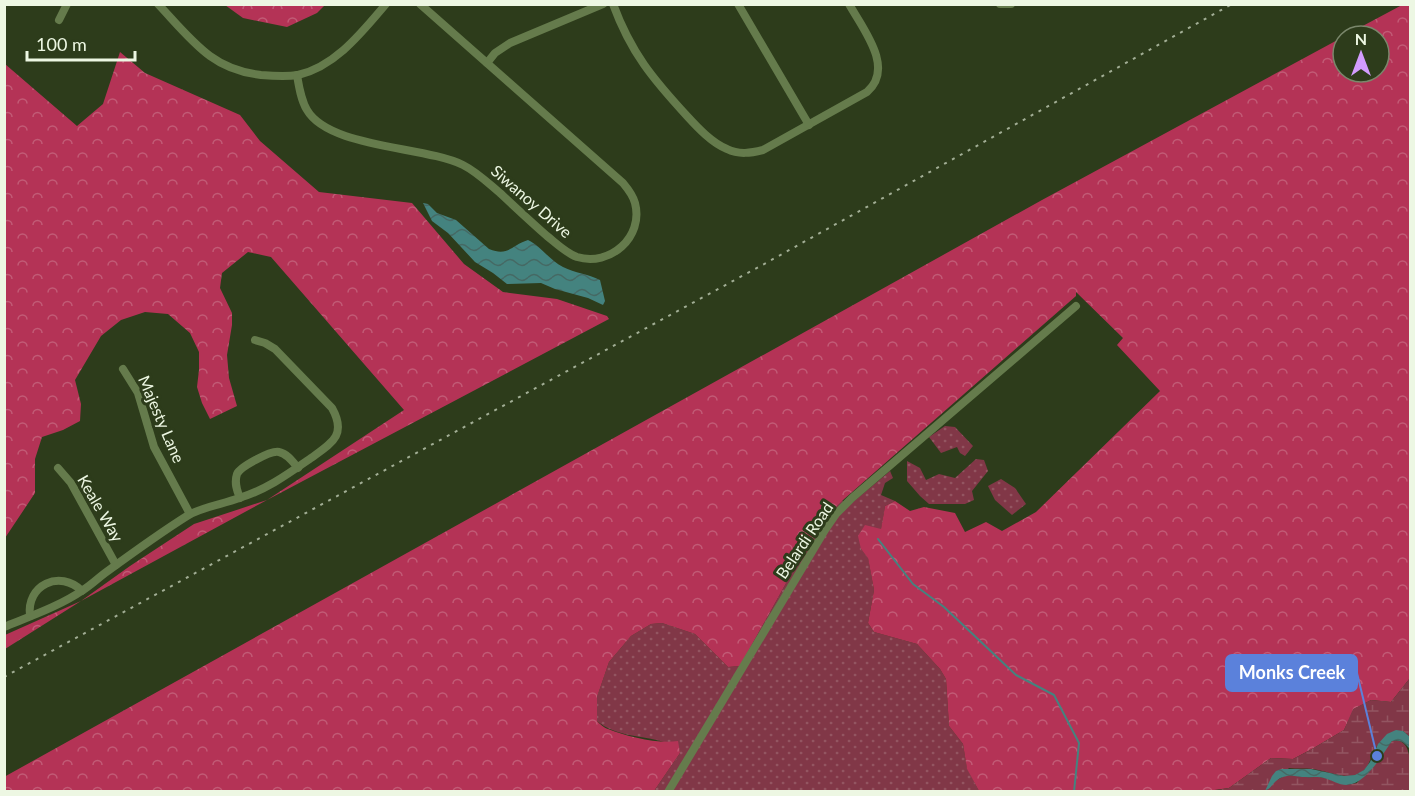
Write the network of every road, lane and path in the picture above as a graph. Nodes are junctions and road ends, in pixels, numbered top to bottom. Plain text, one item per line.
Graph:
1 (67, 4) edge
2 (158, 4) edge
3 (386, 4) edge
4 (420, 4) edge
5 (603, 4) edge
6 (613, 4) edge
7 (738, 4) edge
8 (849, 4) edge
9 (1000, 4) edge
10 (1011, 4) edge
11 (59, 20) dead end
12 (487, 63) junction
13 (297, 75) junction
14 (808, 125) junction
15 (1076, 306) dead end
16 (255, 340) dead end
17 (123, 369) dead end
18 (58, 468) dead end
19 (298, 468) junction
20 (240, 498) junction
21 (190, 514) junction
22 (116, 565) junction
23 (82, 591) junction
24 (30, 616) junction
25 (4, 627) edge
26 (668, 792) edge

1 - 11 street
2 - 13 street
3 - 13 street
4 - 12 street, Siwanoy Drive
5 - 12 street
6 - 14 street
7 - 14 street
8 - 14 street
9 - 10 street
12 - 13 street, Siwanoy Drive
15 - 26 street, Belardi Road
16 - 19 street
17 - 21 street, Majesty Lane
18 - 22 street, Keale Way
19 - 20 street
19 - 20 street
20 - 21 street
21 - 22 street
22 - 23 street
23 - 24 street
23 - 24 street
24 - 25 street

